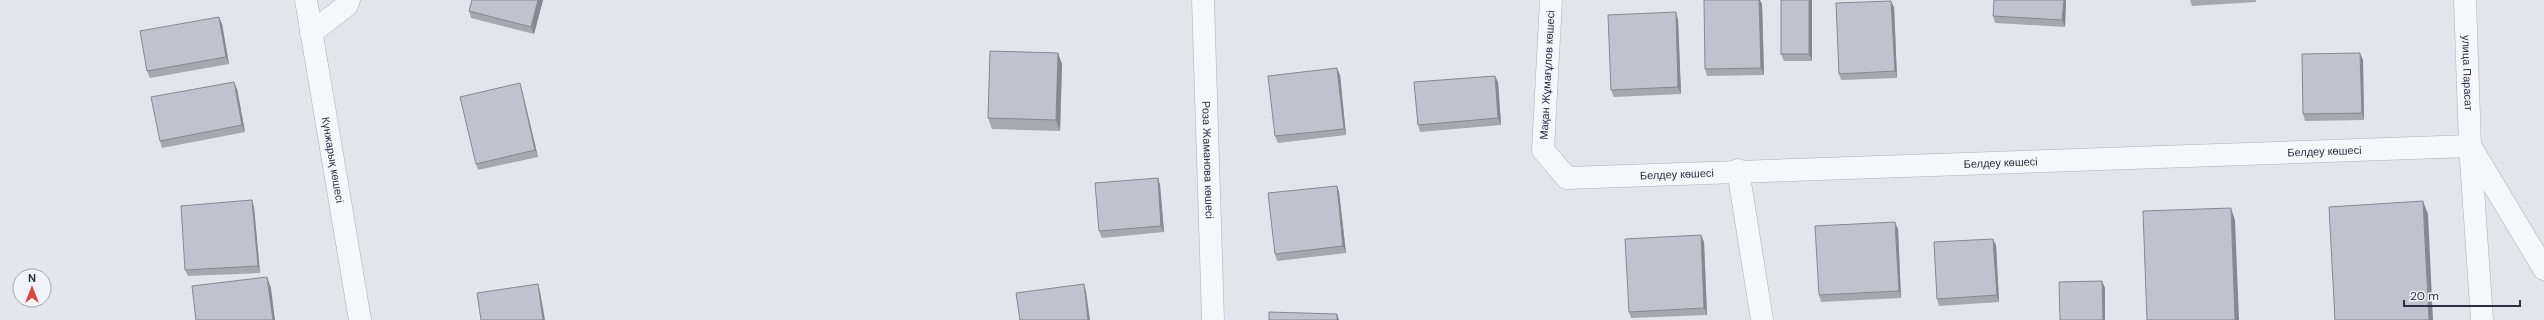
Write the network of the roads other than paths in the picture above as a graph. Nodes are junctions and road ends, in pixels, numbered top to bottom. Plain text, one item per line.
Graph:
1 (306, 0) edge
2 (349, 0) edge
3 (1203, 0) edge
4 (1551, 0) edge
5 (2465, 0) edge
6 (311, 33) junction
7 (2470, 146) junction
8 (1543, 150) joint
9 (1738, 170) junction
10 (2544, 269) edge
11 (360, 320) edge
12 (1212, 320) edge
13 (1762, 320) edge
14 (2482, 320) edge

1 - 6 street, Күнжарық көшесі
2 - 6 street
3 - 12 street, Роза Жаманова көшесі
4 - 8 street, Мақан Жұмағұлов көшесі
5 - 7 street, улица Парасат
6 - 11 street, Күнжарық көшесі
7 - 9 street, Белдеу көшесі
7 - 10 street
7 - 14 street, улица Парасат
8 - 9 street, Белдеу көшесі
9 - 13 street

